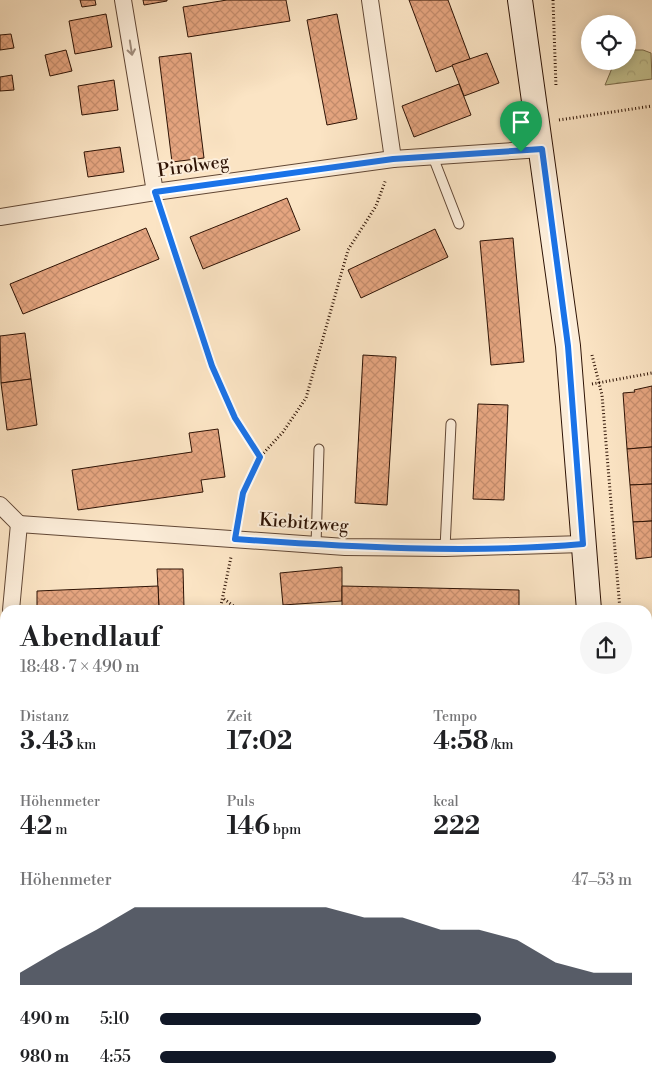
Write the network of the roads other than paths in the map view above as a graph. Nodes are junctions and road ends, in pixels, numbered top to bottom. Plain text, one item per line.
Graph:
1 (124, 0) edge
2 (370, 0) edge
3 (520, 0) edge
4 (542, 149) junction
5 (433, 157) junction
6 (393, 159) junction
7 (155, 192) junction
8 (0, 217) edge
9 (459, 224) dead end
10 (451, 424) dead end
11 (319, 450) dead end
12 (0, 505) edge
13 (19, 524) junction
14 (316, 544) junction
15 (583, 544) junction
16 (446, 548) junction
17 (11, 605) edge
18 (589, 605) edge

1 -> 7 street
2 - 6 street
3 - 4 street
4 - 5 street, Pirolweg
4 - 15 street
5 - 6 street, Pirolweg
5 - 9 lane
6 - 7 street, Pirolweg
7 - 8 street, Pirolweg
10 - 16 lane
11 - 14 lane
12 - 13 street
13 - 14 street, Kiebitzweg
13 - 17 street
14 - 16 street, Kiebitzweg
15 - 16 street, Kiebitzweg
15 - 18 street

